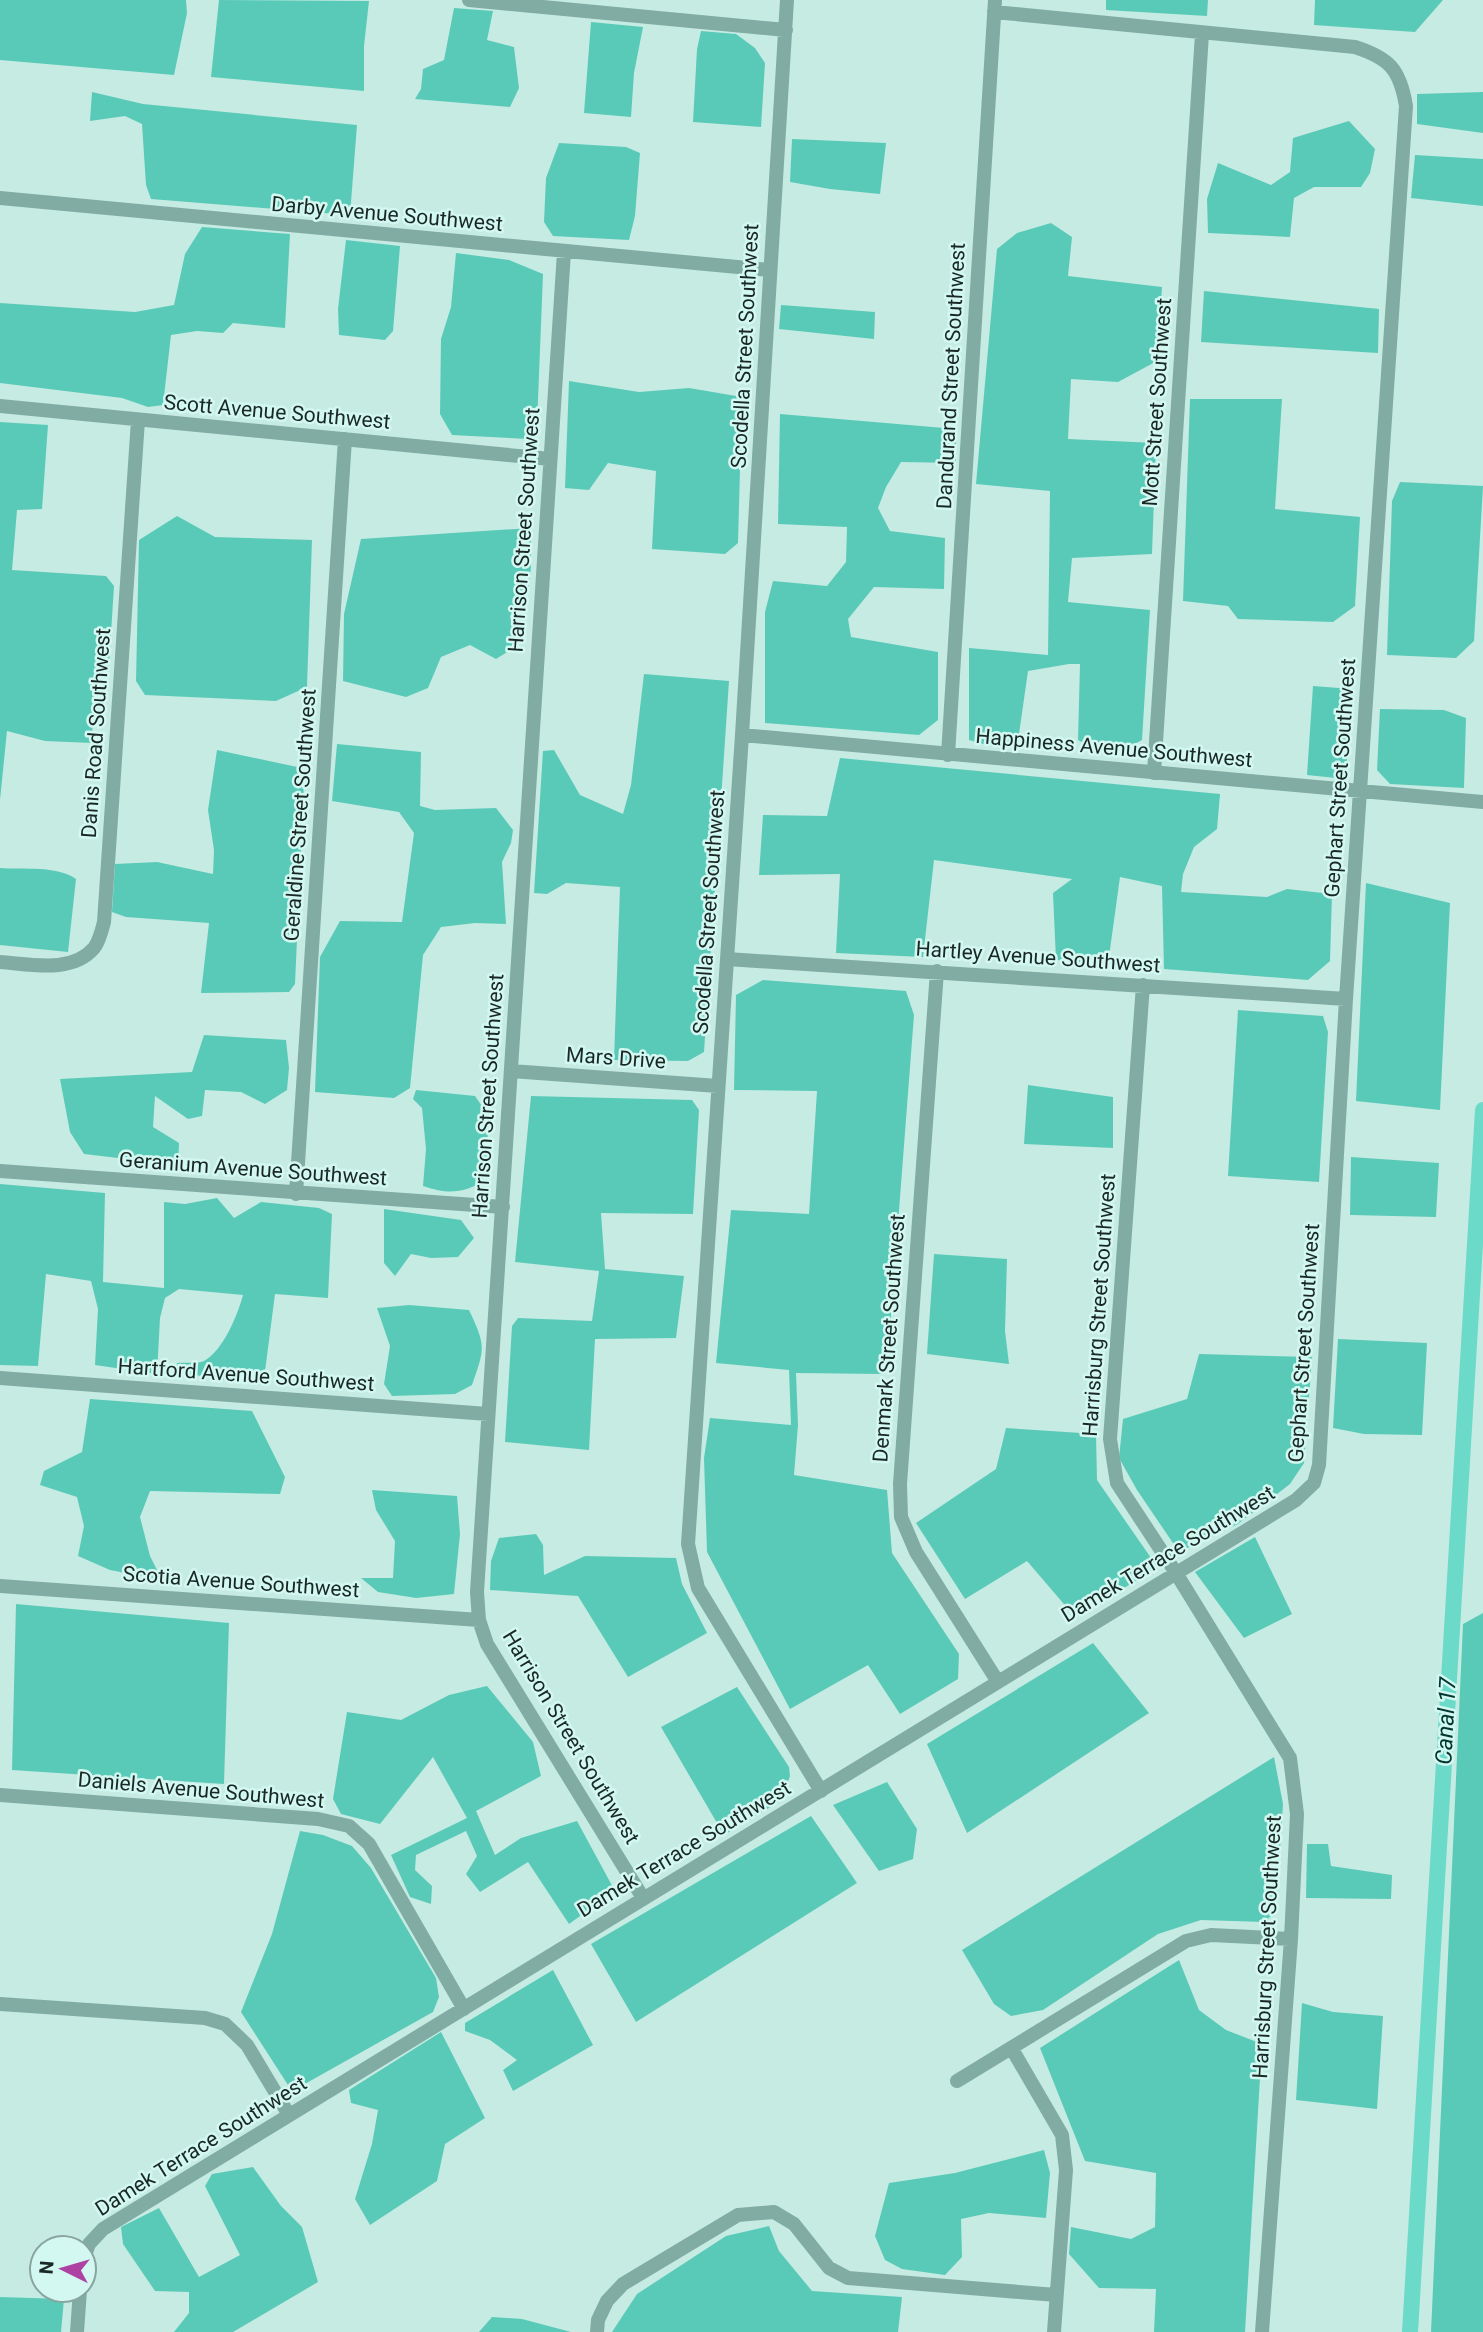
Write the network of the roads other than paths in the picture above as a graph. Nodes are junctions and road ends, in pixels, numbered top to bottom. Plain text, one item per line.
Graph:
1 (469, 0) edge
2 (787, 0) edge
3 (994, 6) edge
4 (786, 30) junction
5 (1202, 34) junction
6 (0, 198) edge
7 (564, 252) junction
8 (770, 270) junction
9 (0, 406) edge
10 (138, 420) junction
11 (345, 439) junction
12 (550, 458) junction
13 (742, 736) junction
14 (948, 755) junction
15 (1154, 773) junction
16 (1360, 790) junction
17 (1483, 802) edge
18 (727, 959) junction
19 (0, 962) edge
20 (937, 971) junction
21 (1143, 985) junction
22 (1346, 999) junction
23 (511, 1071) junction
24 (719, 1086) junction
25 (0, 1171) edge
26 (296, 1194) junction
27 (503, 1207) junction
28 (0, 1378) edge
29 (488, 1414) junction
30 (1314, 1483) joint
31 (1176, 1573) junction
32 (0, 1586) edge
33 (479, 1620) junction
34 (998, 1682) junction
35 (821, 1791) junction
36 (0, 1795) edge
37 (643, 1898) junction
38 (1291, 1939) junction
39 (0, 2004) edge
40 (464, 2009) junction
41 (1012, 2049) junction
42 (957, 2081) dead end
43 (289, 2115) junction
44 (98, 2234) edge
45 (1056, 2295) junction
46 (79, 2304) edge
47 (77, 2332) edge
48 (597, 2332) edge
49 (1054, 2332) edge
50 (1262, 2332) edge

1 - 4 street
2 - 4 street, Scodella Street Southwest
3 - 5 street
3 - 14 street, Dandurand Street Southwest
4 - 8 street, Scodella Street Southwest
5 - 15 street, Mott Street Southwest
5 - 16 street, Gephart Street Southwest
6 - 7 street, Darby Avenue Southwest
7 - 8 street, Darby Avenue Southwest
7 - 12 street, Harrison Street Southwest
8 - 13 street, Scodella Street Southwest
9 - 10 street, Scott Avenue Southwest
10 - 11 street, Scott Avenue Southwest
10 - 19 street, Danis Road Southwest
11 - 12 street, Scott Avenue Southwest
11 - 26 street, Geraldine Street Southwest
12 - 23 street, Harrison Street Southwest
13 - 14 street, Happiness Avenue Southwest
13 - 18 street, Scodella Street Southwest
14 - 15 street, Happiness Avenue Southwest
15 - 16 street, Happiness Avenue Southwest
16 - 17 street, Happiness Avenue Southwest
16 - 22 street, Gephart Street Southwest
18 - 20 street, Hartley Avenue Southwest
18 - 24 street, Scodella Street Southwest
20 - 21 street, Hartley Avenue Southwest
20 - 34 street, Denmark Street Southwest
21 - 22 street, Hartley Avenue Southwest
21 - 31 street, Harrisburg Street Southwest
22 - 30 street, Gephart Street Southwest
23 - 24 street, Mars Drive
23 - 27 street, Harrison Street Southwest
24 - 35 street, Scodella Street Southwest
25 - 26 street, Geranium Avenue Southwest
26 - 27 street, Geranium Avenue Southwest
27 - 29 street, Harrison Street Southwest
28 - 29 street, Hartford Avenue Southwest
29 - 33 street, Harrison Street Southwest
30 - 31 street, Damek Terrace Southwest
31 - 34 street, Damek Terrace Southwest
31 - 38 street, Harrisburg Street Southwest
32 - 33 street, Scotia Avenue Southwest
33 - 37 street, Harrison Street Southwest
34 - 35 street, Damek Terrace Southwest
35 - 37 street, Damek Terrace Southwest
36 - 40 street, Daniels Avenue Southwest
37 - 40 street, Damek Terrace Southwest
38 - 41 street
38 - 50 street, Harrisburg Street Southwest
39 - 43 street
40 - 43 street, Damek Terrace Southwest
41 - 42 street
41 - 45 street
43 - 44 street, Damek Terrace Southwest
45 - 48 street
45 - 49 street
46 - 47 street

